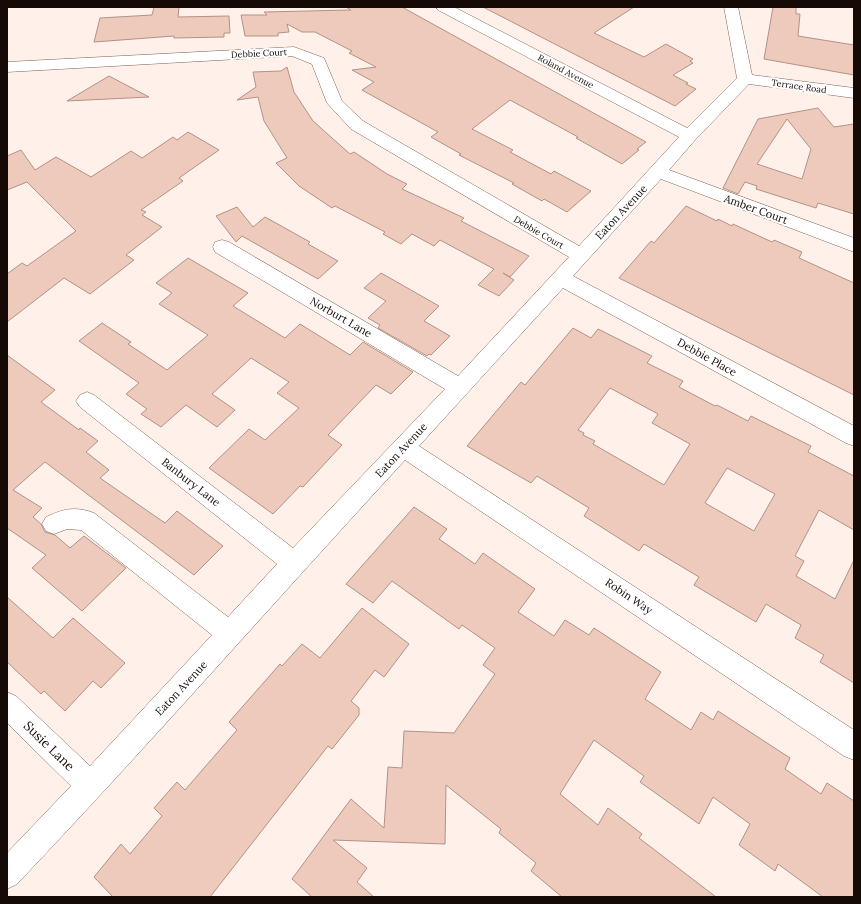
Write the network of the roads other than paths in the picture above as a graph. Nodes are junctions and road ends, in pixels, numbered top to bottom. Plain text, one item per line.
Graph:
1 (443, 7) edge
2 (731, 7) edge
3 (7, 67) edge
4 (745, 79) junction
5 (854, 93) edge
6 (689, 136) junction
7 (658, 172) junction
8 (854, 245) edge
9 (222, 247) dead end
10 (581, 256) junction
11 (561, 278) junction
12 (460, 387) junction
13 (87, 401) dead end
14 (854, 437) edge
15 (403, 447) junction
16 (54, 524) dead end
17 (294, 563) junction
18 (230, 634) junction
19 (7, 706) edge
20 (854, 746) edge
21 (91, 786) junction
22 (7, 874) edge

1 - 6 street, Roland Avenue
2 - 4 street
3 - 10 street, Debbie Court
4 - 5 street, Terrace Road
4 - 6 street, Eaton Avenue
6 - 7 street, Eaton Avenue
7 - 8 street, Amber Court
7 - 10 street, Eaton Avenue
9 - 12 street, Norburt Lane
10 - 11 street, Eaton Avenue
11 - 12 street, Eaton Avenue
11 - 14 street, Debbie Place
12 - 15 street, Eaton Avenue
13 - 17 street, Banbury Lane
15 - 17 street, Eaton Avenue
15 - 20 street, Robin Way
16 - 18 street
17 - 18 street, Eaton Avenue
18 - 21 street, Eaton Avenue
19 - 21 street, Susie Lane
21 - 22 street, Eaton Avenue

